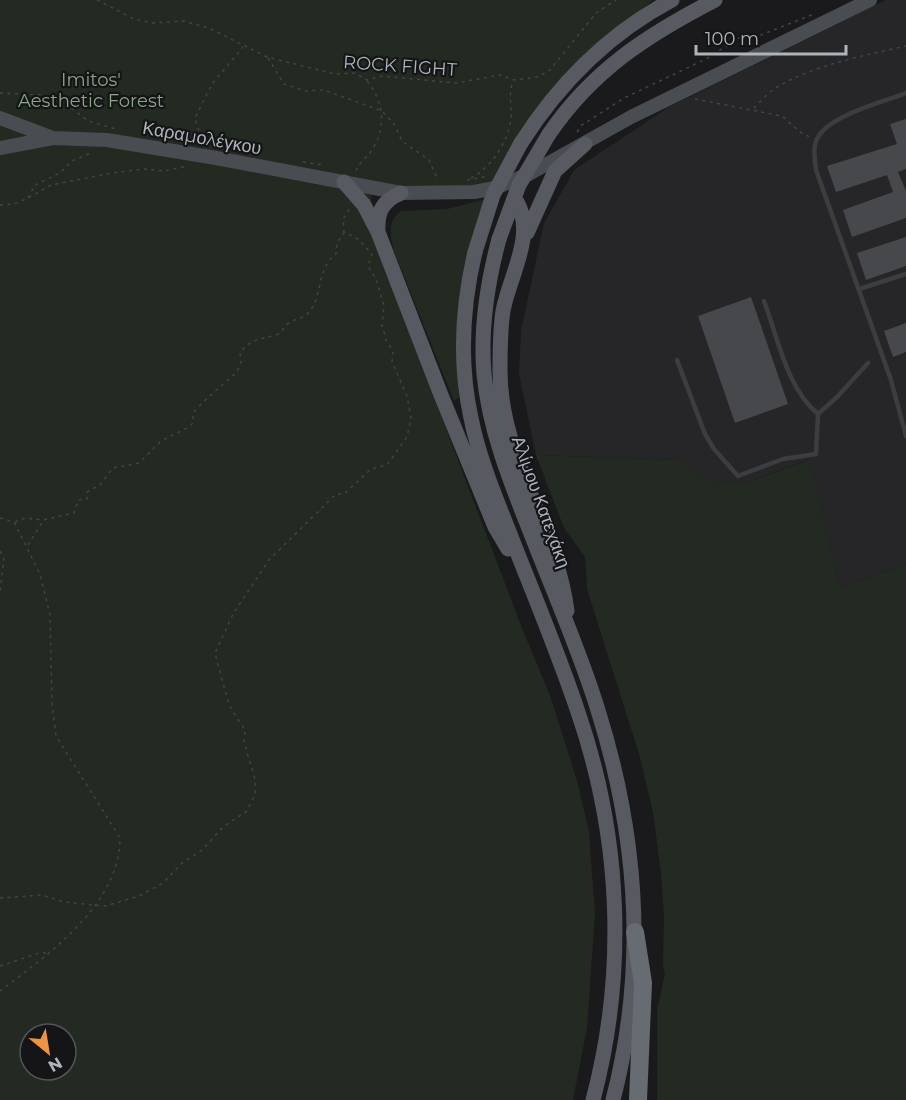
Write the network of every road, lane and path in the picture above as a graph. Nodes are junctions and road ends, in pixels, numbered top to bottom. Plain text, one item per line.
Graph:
1 (97, 0) edge
2 (616, 0) edge
3 (672, 0) edge
4 (715, 0) edge
5 (870, 0) edge
6 (819, 12) dead end
7 (906, 46) edge
8 (243, 47) junction
9 (267, 57) junction
10 (367, 80) junction
11 (514, 80) junction
12 (0, 93) edge
13 (906, 93) edge
14 (689, 99) dead end
15 (753, 108) junction
16 (382, 111) junction
17 (0, 118) edge
18 (124, 131) dead end
19 (53, 138) junction
20 (817, 139) junction
21 (107, 140) junction
22 (579, 141) junction
23 (0, 148) edge
24 (195, 149) junction
25 (349, 178) junction
26 (467, 179) junction
27 (461, 182) dead end
28 (493, 182) junction
29 (435, 186) dead end
30 (401, 193) junction
31 (28, 198) junction
32 (517, 201) joint
33 (0, 205) edge
34 (344, 232) junction
35 (378, 232) junction
36 (521, 247) junction
37 (906, 274) edge
38 (859, 290) junction
39 (764, 301) dead end
40 (677, 360) dead end
41 (868, 363) dead end
42 (818, 414) junction
43 (906, 436) edge
44 (0, 518) edge
45 (43, 520) junction
46 (14, 522) junction
47 (28, 545) junction
48 (0, 551) edge
49 (531, 587) junction
50 (0, 592) edge
51 (570, 635) junction
52 (0, 898) edge
53 (94, 904) junction
54 (635, 932) junction
55 (51, 953) junction
56 (0, 966) edge
57 (0, 991) edge
58 (593, 1100) edge
59 (613, 1100) edge
60 (638, 1100) edge

1 - 8 path, ROCK FIGHT
2 - 11 path
3 - 49 main road, bridge
4 - 51 main road, Αλίμου Κατεχάκη, bridge
5 - 22 main road
6 - 22 path
7 - 15 path
8 - 9 path, ROCK FIGHT
8 - 24 path
9 - 10 path, ROCK FIGHT
9 - 16 path
10 - 11 path, ROCK FIGHT
10 - 16 path
11 - 26 path
12 - 18 path
13 - 20 lane
14 - 15 path
15 - 20 path
16 - 25 path
16 - 29 path
17 - 19 main road
19 - 21 main road, Καραμολέγκου
19 - 23 main road
20 - 38 lane
21 - 24 main road, Καραμολέγκου
21 - 31 path
22 - 28 main road
22 - 36 main road
24 - 25 main road, Καραμολέγκου
24 - 31 path
25 - 30 main road, Καραμολέγκου
25 - 34 path
25 - 35 main road
26 - 27 path
26 - 28 path
28 - 30 main road
28 - 32 main road
30 - 35 main road
31 - 33 path
32 - 36 main road
34 - 45 path
34 - 53 path
35 - 49 main road
36 - 51 main road
37 - 38 lane
38 - 43 lane
39 - 42 lane
40 - 42 lane
41 - 42 lane
44 - 46 path
45 - 46 path
45 - 47 path
46 - 47 path
47 - 53 path
48 - 50 path
49 - 58 main road
51 - 54 main road, Αλίμου Κατεχάκη
52 - 53 path
53 - 55 path
54 - 59 main road, Αλίμου Κατεχάκη
54 - 60 highway
55 - 56 path
55 - 57 path

